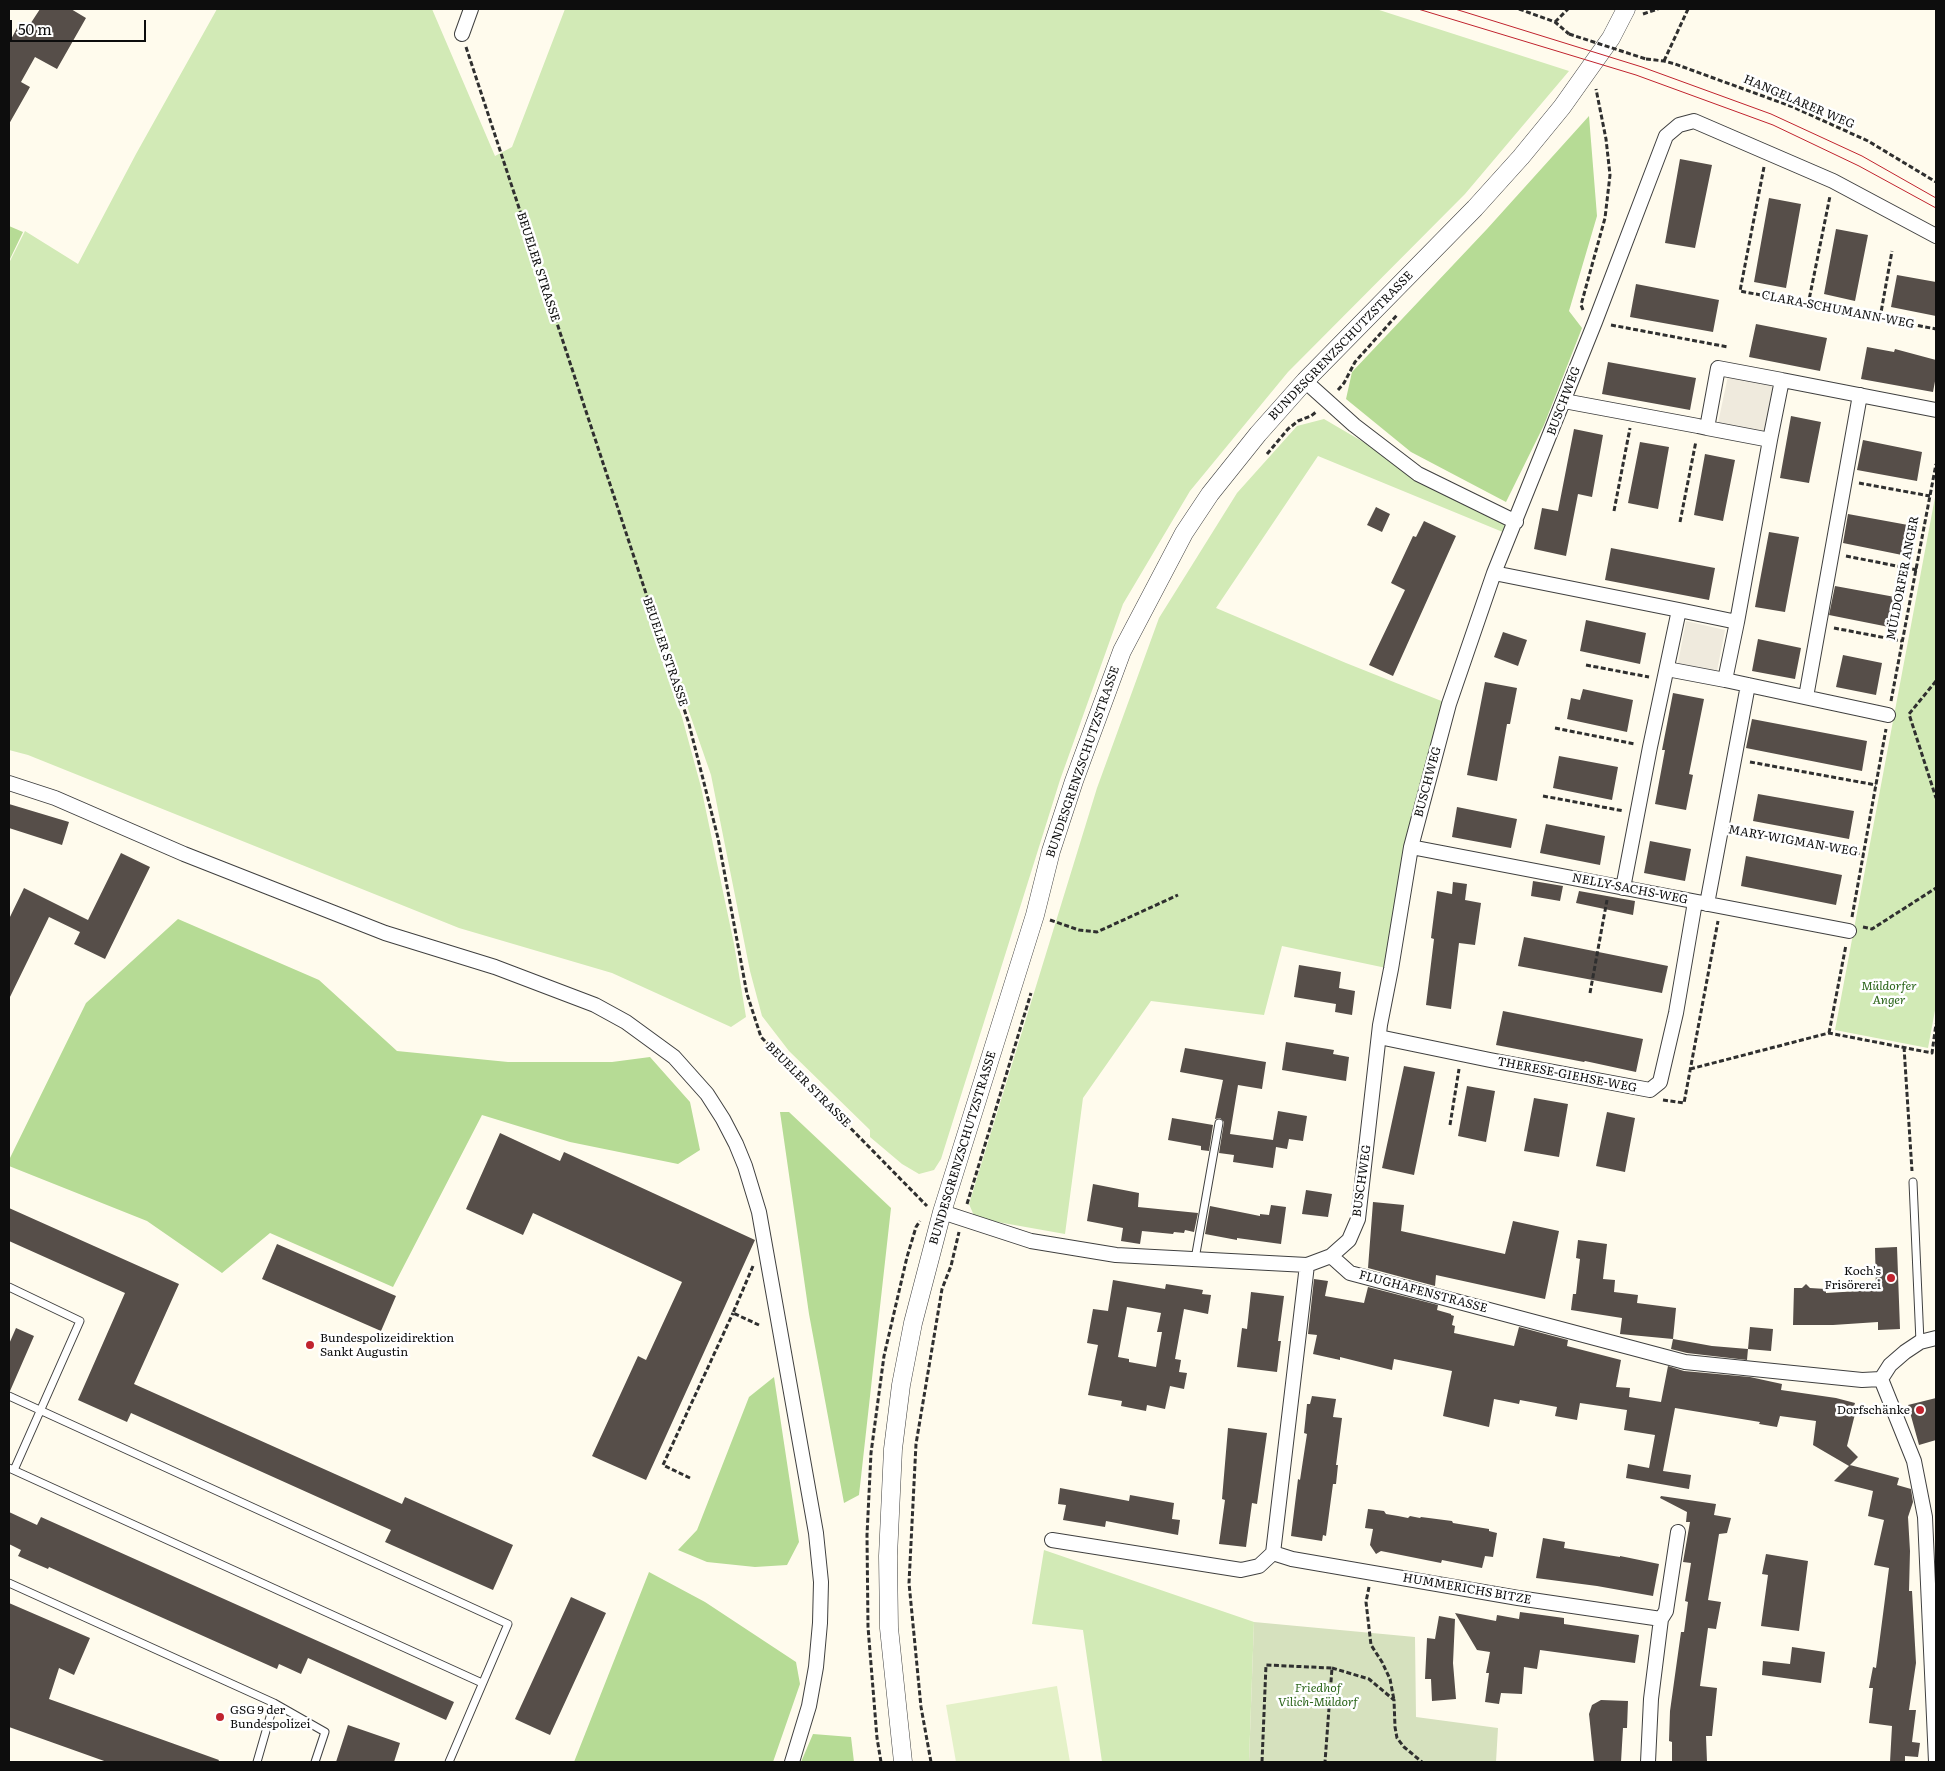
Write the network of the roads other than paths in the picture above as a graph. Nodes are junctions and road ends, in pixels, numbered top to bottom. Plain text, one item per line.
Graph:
1 (471, 9) edge
2 (1635, 11) edge
3 (462, 34) road end
4 (1936, 236) edge
5 (1782, 380) junction
6 (1305, 381) junction
7 (1860, 395) junction
8 (1564, 401) junction
9 (1936, 410) edge
10 (1703, 427) junction
11 (1770, 440) junction
12 (1516, 522) junction
13 (1494, 574) junction
14 (1679, 610) junction
15 (1737, 622) junction
16 (1666, 674) junction
17 (1725, 680) junction
18 (1748, 685) junction
19 (1806, 697) junction
20 (1888, 714) road end
21 (9, 783) edge
22 (1410, 847) junction
23 (1616, 886) junction
24 (1701, 903) junction
25 (1849, 928) road end
26 (1379, 1037) junction
27 (1219, 1123) dead end
28 (1913, 1182) road end
29 (942, 1212) junction
30 (1331, 1256) junction
31 (1195, 1259) junction
32 (1306, 1265) junction
33 (9, 1287) edge
34 (1936, 1338) edge
35 (1920, 1342) junction
36 (1881, 1379) junction
37 (9, 1396) edge
38 (40, 1410) junction
39 (11, 1469) edge
40 (1678, 1532) dead end
41 (1052, 1540) dead end
42 (1273, 1553) junction
43 (9, 1584) edge
44 (1661, 1619) junction
45 (1934, 1635) edge
46 (482, 1683) junction
47 (274, 1703) junction
48 (257, 1762) edge
49 (315, 1762) edge
50 (449, 1762) edge
51 (792, 1762) edge
52 (903, 1762) edge
53 (1648, 1762) edge
54 (1936, 1762) edge

1 - 3 street
2 - 6 street, BUNDESGRENZSCHUTZSTRASSE
4 - 8 street, BUSCHWEG
5 - 7 street
5 - 10 street
5 - 11 street
6 - 12 street
6 - 29 street, BUNDESGRENZSCHUTZSTRASSE
7 - 9 street
7 - 19 street
8 - 10 street
8 - 12 street, BUSCHWEG
10 - 11 street
11 - 15 street
12 - 13 street, BUSCHWEG
13 - 14 street
13 - 22 street, BUSCHWEG
14 - 15 street
14 - 16 street
15 - 17 street
16 - 17 street
16 - 23 street
17 - 18 street
18 - 19 street
18 - 24 street, MARY-WIGMAN-WEG
19 - 20 street
21 - 51 street
22 - 23 street, NELLY-SACHS-WEG
22 - 26 street, BUSCHWEG
23 - 24 street, NELLY-SACHS-WEG
24 - 25 street, NELLY-SACHS-WEG
24 - 26 street, THERESE-GIEHSE-WEG
26 - 30 street, BUSCHWEG
27 - 31 lane
28 - 35 lane
29 - 31 street
29 - 52 street, BUNDESGRENZSCHUTZSTRASSE
30 - 32 street
30 - 36 street, FLUGHAFENSTRASSE
31 - 32 street
32 - 42 street
33 - 38 lane
34 - 35 street
35 - 36 street
36 - 45 street
37 - 38 lane
38 - 39 lane
38 - 46 lane
39 - 46 lane
40 - 44 street
41 - 42 street
42 - 44 street, HUMMERICHS BITZE
43 - 47 lane
44 - 53 street
45 - 54 street
46 - 50 lane
47 - 48 lane
47 - 49 lane

